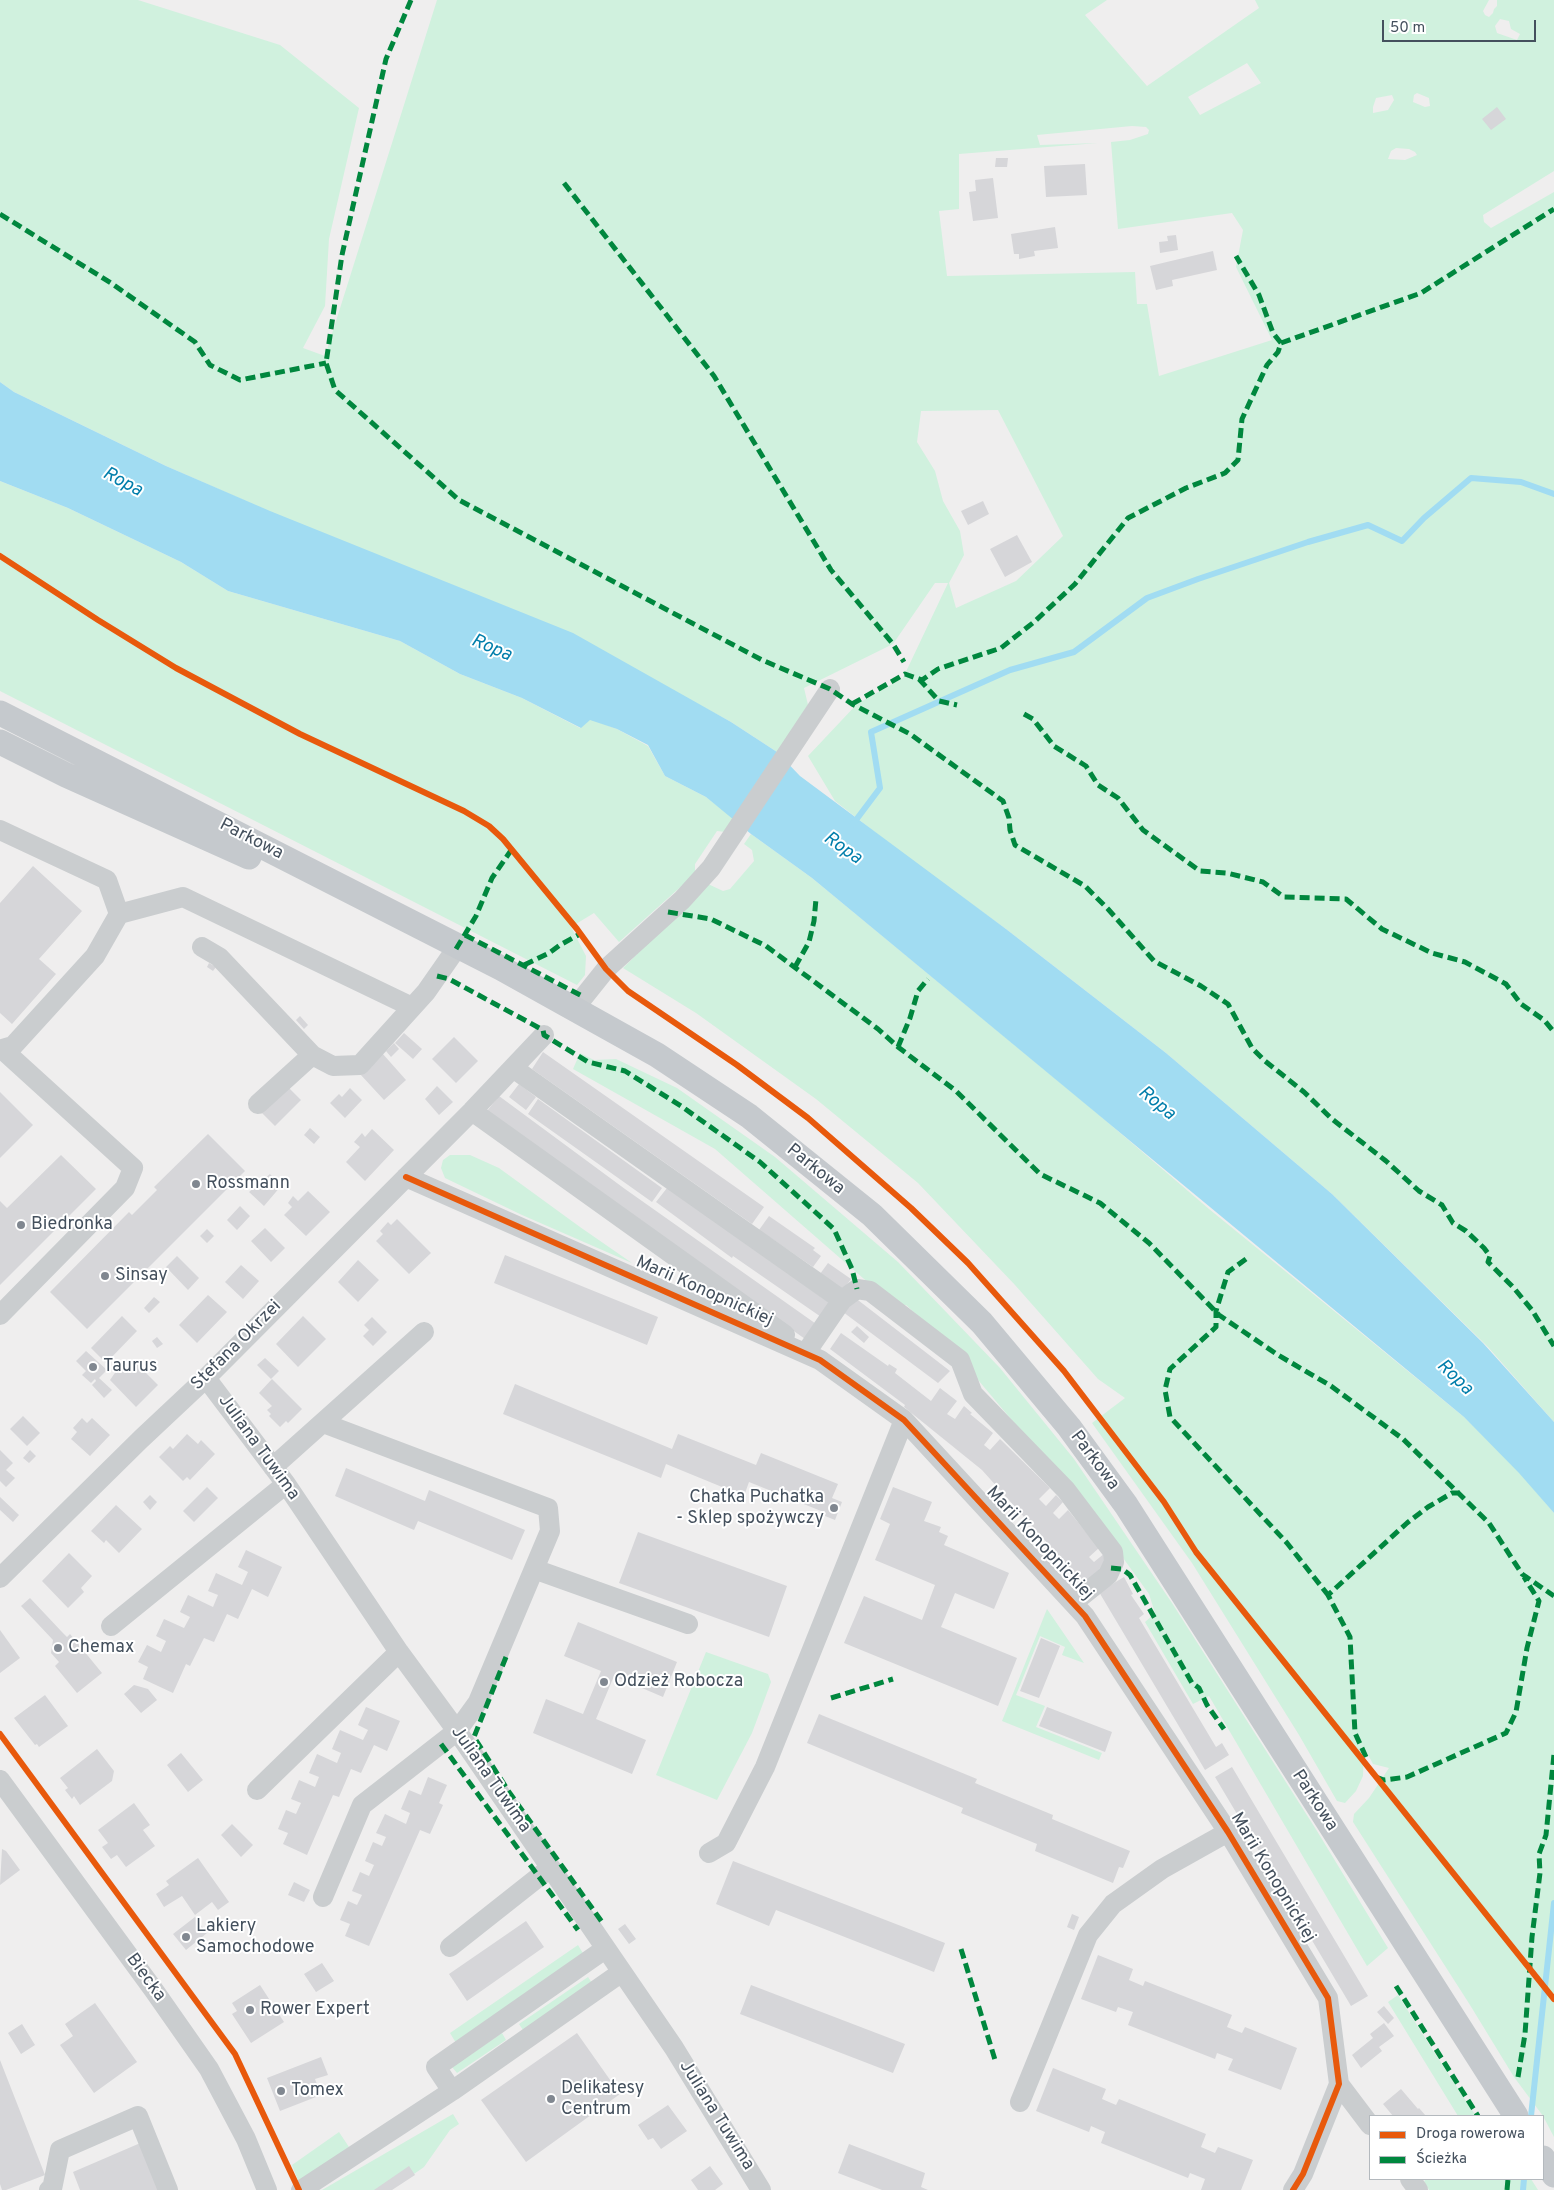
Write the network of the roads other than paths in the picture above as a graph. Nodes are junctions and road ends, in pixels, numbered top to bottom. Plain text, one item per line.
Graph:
1 (830, 689) dead end
2 (0, 713) edge
3 (0, 742) edge
4 (0, 830) edge
5 (119, 914) junction
6 (202, 947) dead end
7 (456, 949) junction
8 (501, 968) junction
9 (412, 1007) junction
10 (574, 1009) junction
11 (544, 1035) dead end
12 (1, 1049) edge
13 (312, 1055) junction
14 (514, 1068) junction
15 (258, 1104) dead end
16 (472, 1111) junction
17 (406, 1178) junction
18 (842, 1300) junction
19 (0, 1315) edge
20 (424, 1332) dead end
21 (814, 1355) junction
22 (206, 1378) junction
23 (904, 1420) junction
24 (323, 1423) junction
25 (273, 1467) junction
26 (286, 1484) junction
27 (534, 1569) junction
28 (0, 1578) edge
29 (1073, 1603) junction
30 (688, 1624) dead end
31 (111, 1626) dead end
32 (399, 1652) junction
33 (457, 1731) junction
34 (0, 1780) edge
35 (257, 1790) dead end
36 (1228, 1832) junction
37 (709, 1853) dead end
38 (550, 1868) junction
39 (323, 1897) dead end
40 (450, 1948) dead end
41 (605, 1949) junction
42 (622, 1972) junction
43 (1339, 2084) junction
44 (452, 2091) junction
45 (1020, 2102) dead end
46 (1515, 2115) edge
47 (1369, 2124) edge
48 (1544, 2160) edge
49 (1554, 2175) edge
50 (49, 2190) edge
51 (168, 2190) edge
52 (267, 2190) edge
53 (301, 2190) edge
54 (761, 2190) edge
55 (1293, 2190) edge

1 - 10 street
2 - 8 main road, Parkowa
3 - 7 main road, Parkowa
4 - 5 street
5 - 9 street
5 - 12 street
6 - 13 street
7 - 8 main road, Parkowa
7 - 9 street
8 - 10 main road, Parkowa
9 - 13 street
10 - 46 main road, Parkowa
11 - 14 street, Stefana Okrzei
12 - 19 street
13 - 15 street
14 - 16 street, Stefana Okrzei
14 - 18 street
16 - 17 street, Stefana Okrzei
16 - 21 street
17 - 21 street, Marii Konopnickiej
17 - 22 street, Stefana Okrzei
18 - 21 street
18 - 29 street
20 - 24 street
21 - 23 street, Marii Konopnickiej
22 - 25 street, Juliana Tuwima
22 - 28 street, Stefana Okrzei
23 - 29 street, Marii Konopnickiej
23 - 37 street
24 - 25 street
24 - 27 street
25 - 26 street, Juliana Tuwima
26 - 31 street
26 - 32 street, Juliana Tuwima
27 - 30 street
27 - 33 street
29 - 36 street, Marii Konopnickiej
32 - 33 street, Juliana Tuwima
32 - 35 street
33 - 38 street, Juliana Tuwima
33 - 39 street
34 - 52 street, Biecka
36 - 43 street, Marii Konopnickiej
36 - 45 street
38 - 40 street
38 - 41 street, Juliana Tuwima
41 - 42 street, Juliana Tuwima
41 - 44 street
42 - 44 street
42 - 54 street, Juliana Tuwima
43 - 47 street
43 - 55 street, Marii Konopnickiej
44 - 53 street
48 - 49 main road
50 - 51 street

